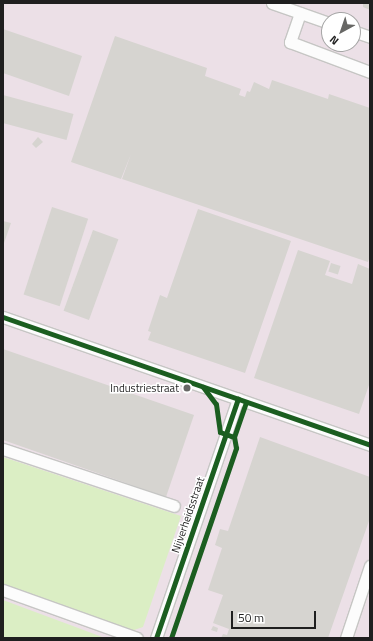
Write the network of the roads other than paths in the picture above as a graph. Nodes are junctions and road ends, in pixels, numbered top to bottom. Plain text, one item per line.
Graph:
1 (272, 3) edge
2 (300, 13) junction
3 (321, 20) edge
4 (370, 72) edge
5 (3, 318) edge
6 (238, 399) junction
7 (370, 445) edge
8 (3, 449) edge
9 (174, 506) dead end
10 (370, 566) edge
11 (3, 590) edge
12 (137, 638) edge
13 (156, 638) edge
14 (346, 638) edge

1 - 2 street
2 - 3 street
2 - 4 street
5 - 6 street
6 - 7 street
6 - 13 street, Nijverheidsstraat
8 - 9 street
10 - 14 street
11 - 12 street

